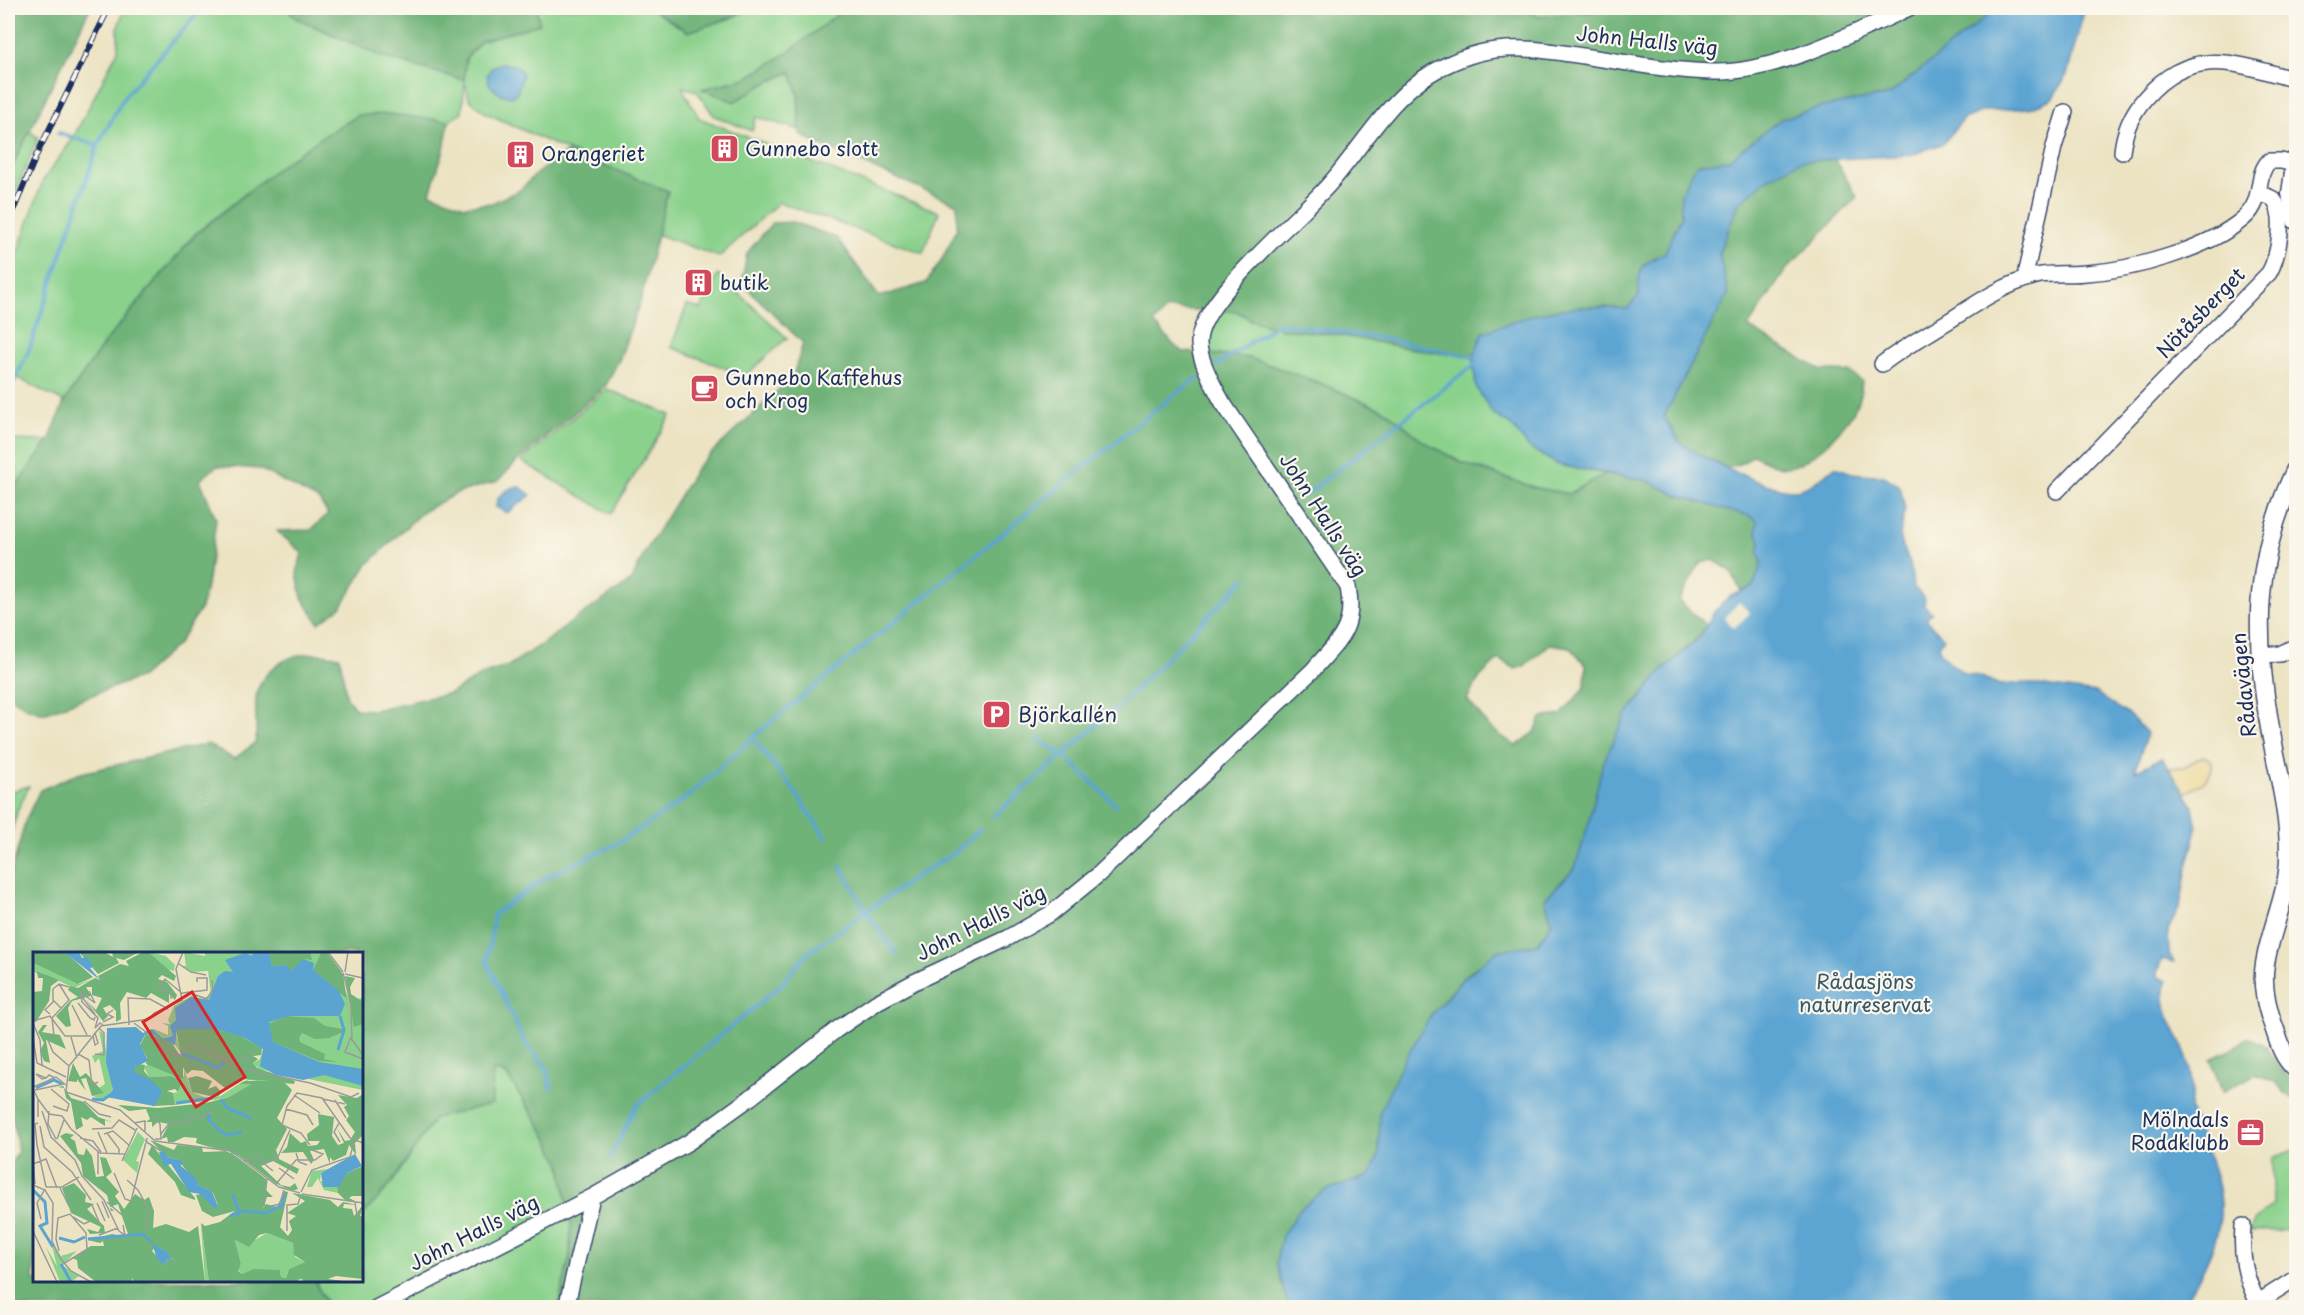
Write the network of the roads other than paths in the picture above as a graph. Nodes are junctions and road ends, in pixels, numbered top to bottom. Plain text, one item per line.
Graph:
1 (1909, 8) edge
2 (2296, 80) edge
3 (2065, 112) dead end
4 (2122, 152) dead end
5 (2295, 162) edge
6 (2259, 194) junction
7 (2296, 220) edge
8 (2027, 279) junction
9 (1882, 364) dead end
10 (2296, 469) edge
11 (2057, 491) dead end
12 (2296, 646) edge
13 (2260, 655) junction
14 (2296, 1069) edge
15 (592, 1197) junction
16 (2243, 1226) dead end
17 (2296, 1278) edge
18 (2253, 1305) edge
19 (376, 1308) edge
20 (566, 1308) edge

1 - 15 street, John Halls väg
2 - 4 street
3 - 8 street
5 - 6 street
5 - 7 street
6 - 8 street
6 - 11 street, Nötåsberget
8 - 9 street
10 - 13 street, Rådavägen
12 - 13 street
13 - 14 street, Rådavägen
15 - 19 street, John Halls väg
15 - 20 street
16 - 18 street
17 - 18 street

